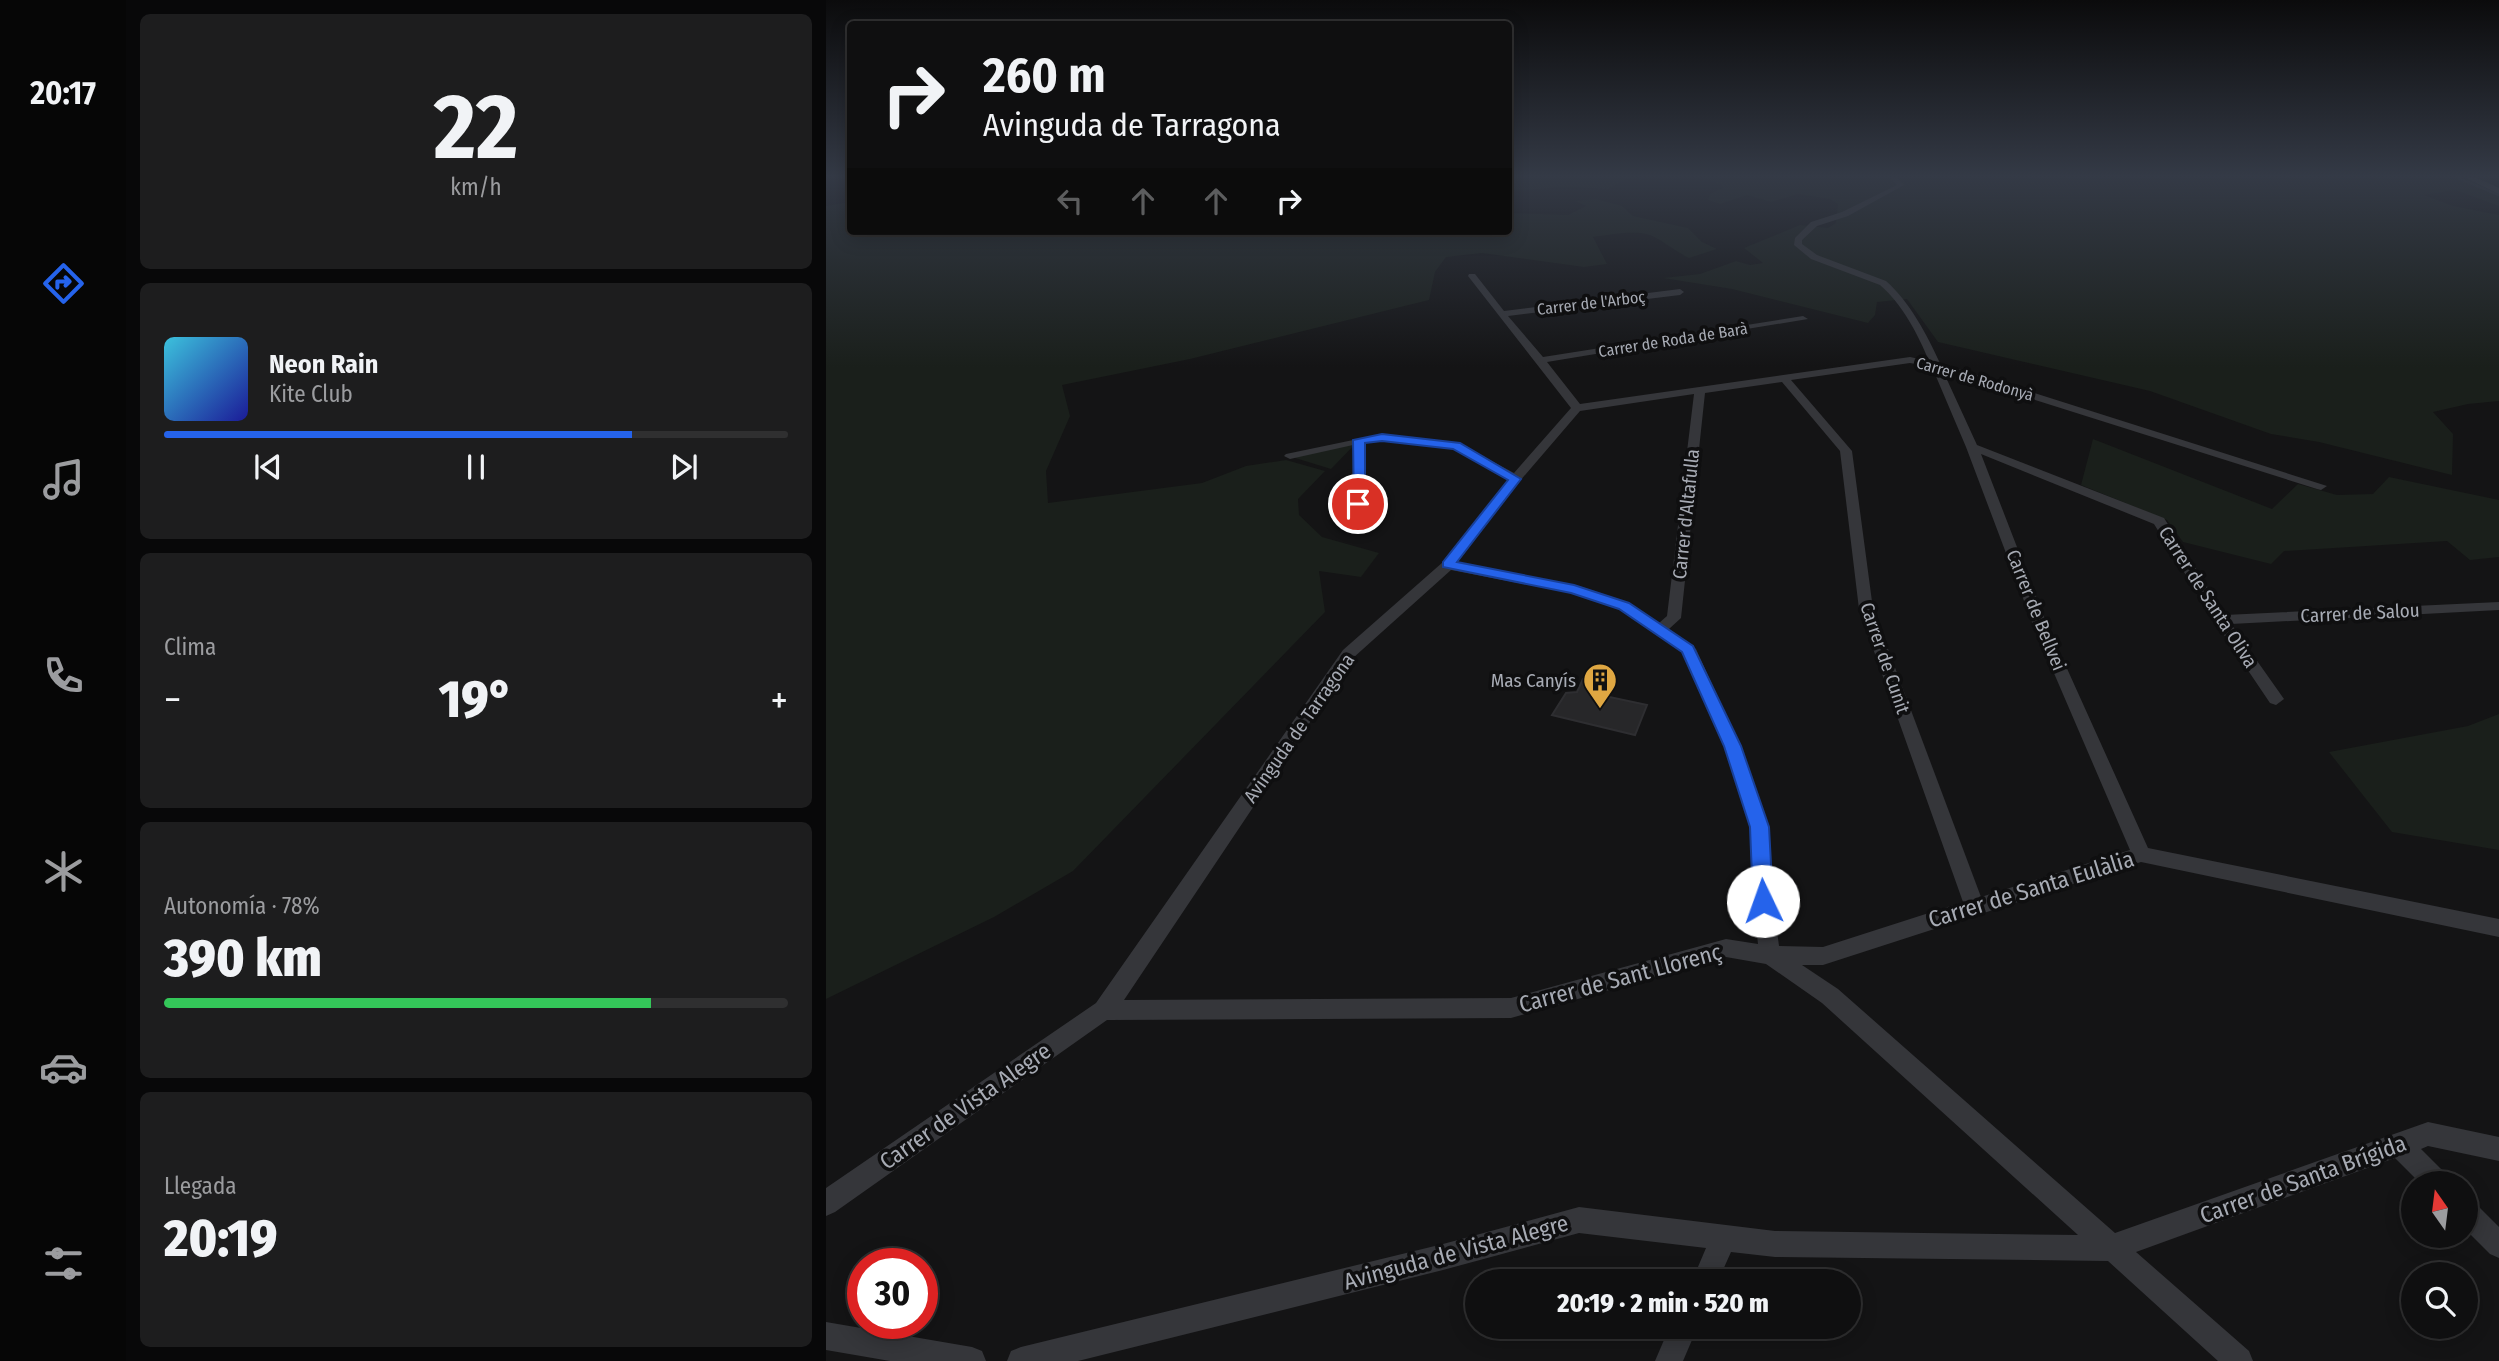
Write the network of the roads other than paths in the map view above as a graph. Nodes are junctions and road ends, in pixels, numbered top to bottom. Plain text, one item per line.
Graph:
1 (1798, 241) edge
2 (1472, 276) dead end
3 (1680, 292) dead end
4 (1501, 314) junction
5 (1803, 319) dead end
6 (1542, 360) junction
7 (1936, 365) junction
8 (1785, 379) junction
9 (1700, 391) junction
10 (1577, 408) junction
11 (1359, 440) junction
12 (1972, 447) junction
13 (1290, 456) dead end
14 (1515, 479) junction
15 (2321, 486) dead end
16 (1358, 526) dead end
17 (1448, 565) junction
18 (2499, 606) edge
19 (2221, 620) junction
20 (1659, 630) junction
21 (2276, 699) dead end
22 (2141, 854) junction
23 (1974, 906) junction
24 (2499, 928) edge
25 (1770, 955) junction
26 (1104, 1010) junction
27 (2399, 1144) junction
28 (2499, 1149) edge
29 (2425, 1171) edge
30 (826, 1203) edge
31 (2478, 1224) edge
32 (1724, 1237) junction
33 (2499, 1245) edge
34 (2110, 1248) junction
35 (1710, 1269) edge
36 (826, 1336) edge
37 (1679, 1339) edge
38 (972, 1361) edge
39 (1021, 1361) edge
40 (1669, 1361) edge
41 (2239, 1361) edge

1 - 7 street, Carrer de Bellvei
2 - 4 street
3 - 4 street, Carrer de l'Arboç
4 - 6 street
5 - 6 street, Carrer de Roda de Barà
6 - 10 street
7 - 8 street, Carrer de Rodonyà
7 - 12 street, Carrer de Bellvei
7 - 15 street, Carrer de Rodonyà
8 - 9 street, Carrer de Rodonyà
8 - 23 street, Carrer de Cunit
9 - 10 street, Carrer de Rodonyà
9 - 20 street, Carrer d'Altafulla
10 - 14 street, Avinguda de Tarragona
11 - 13 street
11 - 14 street
11 - 16 street
12 - 19 street, Carrer de Santa Oliva
12 - 22 street, Carrer de Bellvei
14 - 17 street, Avinguda de Tarragona
17 - 20 street
17 - 26 street, Avinguda de Tarragona
18 - 19 street, Carrer de Salou
19 - 21 street, Carrer de Santa Oliva
20 - 25 street
22 - 23 street, Carrer de Santa Eulàlia
22 - 24 street, Carrer de Santa Eulàlia
23 - 25 street, Carrer de Santa Eulàlia
25 - 26 street, Carrer de Sant Llorenç
25 - 34 street, Carrer de Sant Llorenç
26 - 30 street, Carrer de Vista Alegre
27 - 28 street, Carrer de Santa Brígida
27 - 29 street
27 - 34 street, Carrer de Santa Brígida
31 - 33 street
32 - 34 street, Avinguda de Vista Alegre
32 - 35 street
32 - 39 street, Avinguda de Vista Alegre
34 - 41 street, Carrer de Sant Llorenç
36 - 38 street
37 - 40 street

